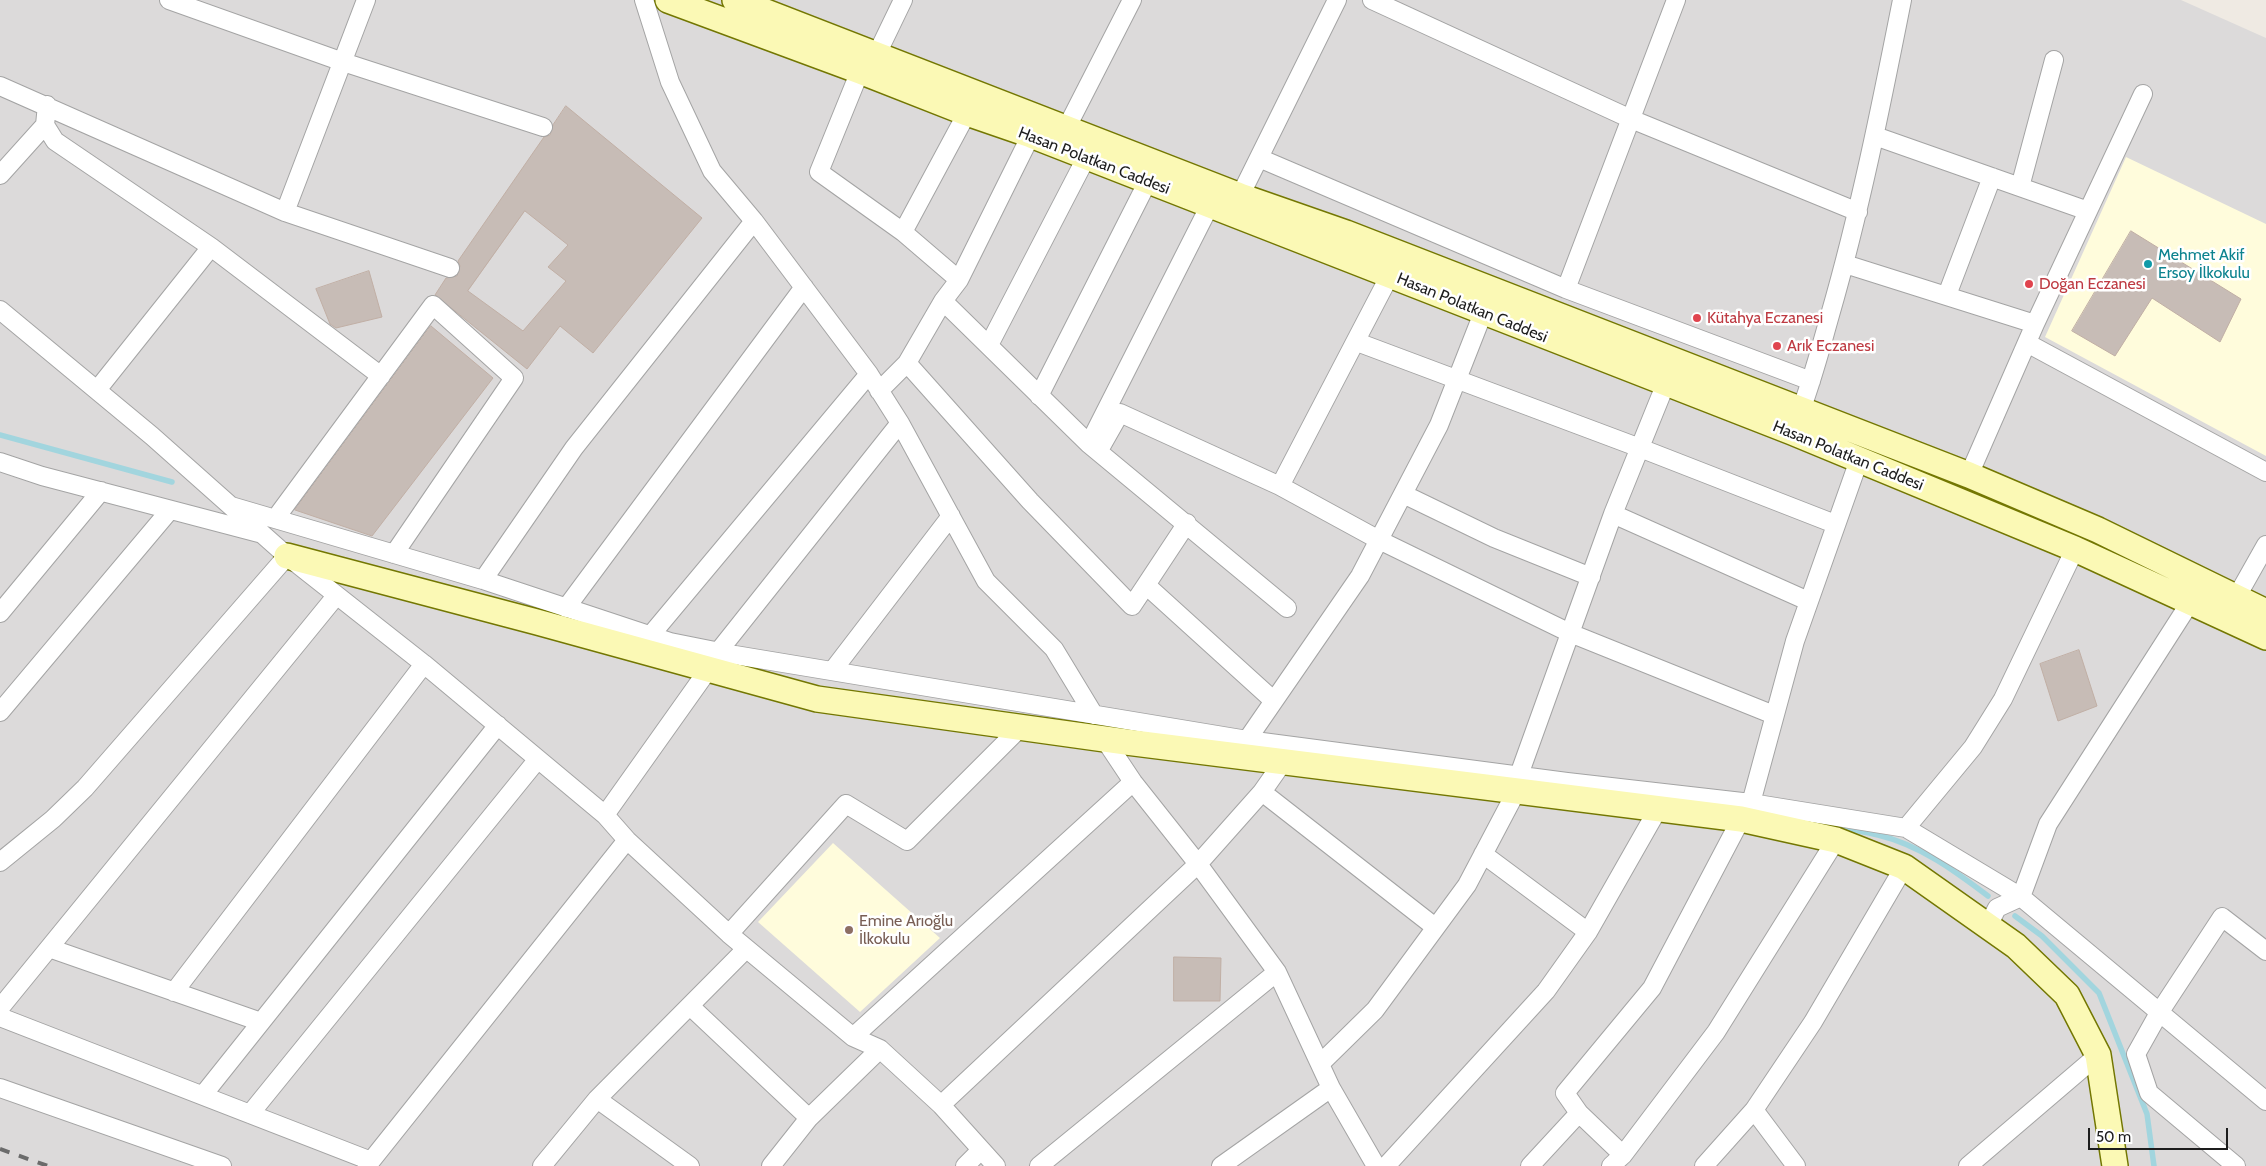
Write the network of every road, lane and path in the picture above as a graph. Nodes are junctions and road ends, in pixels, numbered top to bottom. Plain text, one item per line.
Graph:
1 (169, 0) edge
2 (366, 0) edge
3 (644, 0) edge
4 (668, 0) edge
5 (735, 0) edge
6 (903, 0) edge
7 (1132, 0) edge
8 (1337, 0) edge
9 (1372, 0) edge
10 (1676, 0) edge
11 (1902, 0) edge
12 (2054, 60) dead end
13 (343, 62) junction
14 (868, 63) junction
15 (0, 86) edge
16 (2143, 94) dead end
17 (47, 105) junction
18 (966, 113) junction
19 (1631, 119) junction
20 (45, 125) junction
21 (543, 127) dead end
22 (1067, 127) junction
23 (1031, 135) junction
24 (1875, 136) junction
25 (1086, 158) junction
26 (1259, 158) junction
27 (0, 175) edge
28 (1992, 177) junction
29 (1148, 181) junction
30 (2020, 187) junction
31 (1240, 196) junction
32 (1210, 205) junction
33 (2088, 210) junction
34 (285, 212) junction
35 (1858, 212) junction
36 (754, 221) junction
37 (903, 232) junction
38 (211, 248) junction
39 (1845, 264) junction
40 (450, 268) dead end
41 (1390, 276) junction
42 (959, 280) junction
43 (804, 286) junction
44 (1566, 289) junction
45 (1947, 295) junction
46 (943, 301) junction
47 (0, 310) edge
48 (1483, 313) junction
49 (2035, 324) junction
50 (1357, 342) junction
51 (2027, 343) junction
52 (989, 345) junction
53 (907, 363) junction
54 (869, 374) junction
55 (381, 376) junction
56 (1457, 378) junction
57 (1811, 381) junction
58 (1666, 383) junction
59 (97, 390) junction
60 (879, 391) junction
61 (1039, 396) junction
62 (1802, 409) junction
63 (900, 423) junction
64 (1792, 432) junction
65 (1094, 447) junction
66 (1640, 448) junction
67 (1859, 460) junction
68 (2, 466) edge
69 (2266, 472) edge
70 (1968, 475) junction
71 (1280, 486) junction
72 (101, 491) junction
73 (1403, 494) junction
74 (231, 506) junction
75 (170, 510) junction
76 (1613, 514) junction
77 (951, 516) junction
78 (275, 519) junction
79 (1187, 523) junction
80 (1835, 524) junction
81 (262, 534) junction
82 (1379, 540) junction
83 (2266, 544) edge
84 (2075, 549) junction
85 (394, 554) junction
86 (287, 556) junction
87 (1591, 577) junction
88 (483, 580) junction
89 (1146, 585) junction
90 (336, 596) junction
91 (2191, 600) junction
92 (1808, 601) junction
93 (566, 608) junction
94 (1287, 608) dead end
95 (2231, 608) junction
96 (2266, 612) edge
97 (0, 613) edge
98 (1570, 634) junction
99 (650, 636) junction
100 (2266, 637) edge
101 (713, 661) junction
102 (424, 664) junction
103 (833, 670) junction
104 (1274, 701) junction
105 (0, 712) edge
106 (1094, 715) junction
107 (1774, 715) junction
108 (498, 725) junction
109 (1020, 728) junction
110 (1104, 740) junction
111 (1247, 740) junction
112 (538, 759) junction
113 (1283, 762) junction
114 (1132, 782) junction
115 (1518, 784) junction
116 (1262, 792) junction
117 (1658, 809) junction
118 (1746, 811) junction
119 (605, 815) junction
120 (1906, 828) junction
121 (627, 840) junction
122 (1836, 840) junction
123 (1483, 854) junction
124 (0, 862) edge
125 (1198, 864) junction
126 (1904, 867) junction
127 (2021, 897) junction
128 (1988, 926) junction
129 (1435, 927) junction
130 (1588, 932) junction
131 (729, 934) junction
132 (49, 948) junction
133 (746, 949) junction
134 (2266, 951) edge
135 (1277, 972) junction
136 (174, 992) junction
137 (690, 1006) junction
138 (0, 1008) edge
139 (2159, 1014) junction
140 (0, 1017) edge
141 (261, 1022) junction
142 (853, 1037) junction
143 (880, 1049) junction
144 (2098, 1055) junction
145 (1320, 1064) junction
146 (0, 1088) edge
147 (1331, 1088) junction
148 (203, 1096) junction
149 (597, 1099) junction
150 (2266, 1101) edge
151 (941, 1105) junction
152 (1754, 1110) junction
153 (1579, 1113) junction
154 (250, 1114) junction
155 (810, 1118) junction
156 (981, 1150) junction
157 (1617, 1160) edge
158 (369, 1163) edge
159 (549, 1164) edge
160 (1375, 1164) edge
161 (222, 1166) edge
162 (690, 1166) edge
163 (771, 1166) edge
164 (965, 1166) edge
165 (996, 1166) edge
166 (1039, 1166) edge
167 (1221, 1166) edge
168 (1530, 1166) edge
169 (1704, 1166) edge
170 (1796, 1166) edge
171 (1968, 1166) edge
172 (2115, 1166) edge
173 (2236, 1166) edge

1 - 13 street
2 - 13 street
3 - 36 street
4 - 14 main road, Hasan Polatkan Caddesi
5 - 14 main road, Hasan Polatkan Caddesi
6 - 14 street
7 - 22 street
8 - 26 street
9 - 19 street
10 - 19 street
11 - 24 street
12 - 30 street
13 - 21 street
13 - 34 street
14 - 18 main road, Hasan Polatkan Caddesi
14 - 22 main road, Hasan Polatkan Caddesi
14 - 37 street
15 - 17 street
16 - 33 street
17 - 20 street
17 - 34 street
18 - 23 main road, Hasan Polatkan Caddesi
18 - 37 street
19 - 35 street
19 - 44 street
20 - 27 street
20 - 38 street
22 - 31 main road, Hasan Polatkan Caddesi
23 - 25 main road, Hasan Polatkan Caddesi
23 - 42 street
24 - 28 street
24 - 35 street
25 - 29 main road, Hasan Polatkan Caddesi
25 - 52 street
26 - 31 street
26 - 44 street
28 - 30 street
28 - 45 street
29 - 32 main road, Hasan Polatkan Caddesi
29 - 61 street
30 - 33 street
31 - 62 main road, Hasan Polatkan Caddesi
32 - 41 main road, Hasan Polatkan Caddesi
32 - 65 street
33 - 49 street
34 - 40 street
35 - 39 street
36 - 43 street
36 - 88 street
37 - 42 street
38 - 55 street
38 - 59 street
39 - 45 street
39 - 57 street
41 - 48 main road, Hasan Polatkan Caddesi
41 - 50 street
42 - 46 street
43 - 54 street
43 - 93 street
44 - 57 street
45 - 49 street
46 - 52 street
46 - 53 street
47 - 59 street
48 - 56 street
48 - 58 main road, Hasan Polatkan Caddesi
49 - 51 street
50 - 56 street
50 - 71 street
51 - 69 street
51 - 70 street
52 - 61 street
53 - 60 street
53 - 89 street
54 - 60 street
54 - 99 street
55 - 78 street
55 - 85 street
56 - 66 street
56 - 73 street
57 - 62 street
58 - 64 main road, Hasan Polatkan Caddesi
58 - 66 street
59 - 74 street
60 - 63 street
61 - 65 street
62 - 64 street
62 - 70 main road, Hasan Polatkan Caddesi
63 - 77 street
63 - 101 street
64 - 67 main road, Hasan Polatkan Caddesi
65 - 71 street
65 - 79 street
66 - 76 street
66 - 80 street
67 - 80 street
67 - 84 main road, Hasan Polatkan Caddesi
68 - 72 street
70 - 95 main road, Hasan Polatkan Caddesi
71 - 82 street
72 - 75 street
72 - 97 street
73 - 82 street
73 - 87 street
74 - 78 street
74 - 81 street
75 - 81 street
75 - 105 street
76 - 87 street
76 - 92 street
77 - 103 street
77 - 106 street
78 - 85 street
79 - 89 street
79 - 94 street
80 - 92 street
81 - 86 street
82 - 98 street
82 - 104 street
83 - 95 street
84 - 91 main road, Hasan Polatkan Caddesi
84 - 120 street
85 - 88 street
86 - 90 street
86 - 101 main road
86 - 124 street
87 - 98 street
88 - 93 street
89 - 104 street
90 - 102 street
90 - 132 street
91 - 95 main road, Hasan Polatkan Caddesi
91 - 127 street
92 - 107 street
93 - 99 street
95 - 96 main road, Hasan Polatkan Caddesi
95 - 100 main road, Hasan Polatkan Caddesi
98 - 107 street
98 - 115 street
99 - 101 street
101 - 103 street
101 - 109 main road
101 - 119 street
102 - 108 street
102 - 136 street
103 - 106 street
104 - 111 street
106 - 111 street
107 - 118 street
108 - 112 street
108 - 141 street
109 - 110 main road
109 - 131 street
110 - 113 main road
110 - 114 street
111 - 115 street
112 - 119 street
112 - 154 street
113 - 115 main road
113 - 116 street
114 - 125 street
114 - 142 street
115 - 117 main road
115 - 118 street
115 - 123 street
116 - 125 street
116 - 129 street
117 - 118 main road
117 - 130 street
118 - 120 street
118 - 122 main road
118 - 153 street
119 - 121 street
120 - 127 street
121 - 131 street
121 - 158 street
122 - 126 main road
122 - 157 street
123 - 129 street
123 - 130 street
125 - 135 street
125 - 151 street
126 - 128 main road
126 - 152 street
127 - 128 street
127 - 139 street
128 - 144 main road
129 - 145 street
130 - 160 street
131 - 133 street
132 - 136 street
132 - 138 street
133 - 137 street
133 - 142 street
134 - 139 street
135 - 145 street
135 - 166 street
136 - 141 street
137 - 149 street
137 - 155 street
139 - 150 street
139 - 173 street
140 - 148 street
141 - 148 street
142 - 143 street
143 - 151 street
143 - 155 street
144 - 171 street
144 - 172 main road
145 - 147 street
146 - 161 street
147 - 160 street
147 - 167 street
148 - 154 street
149 - 159 street
149 - 162 street
151 - 156 street
152 - 169 street
152 - 170 street
153 - 157 street
153 - 168 street
154 - 158 street
155 - 163 street
156 - 164 street
156 - 165 street

